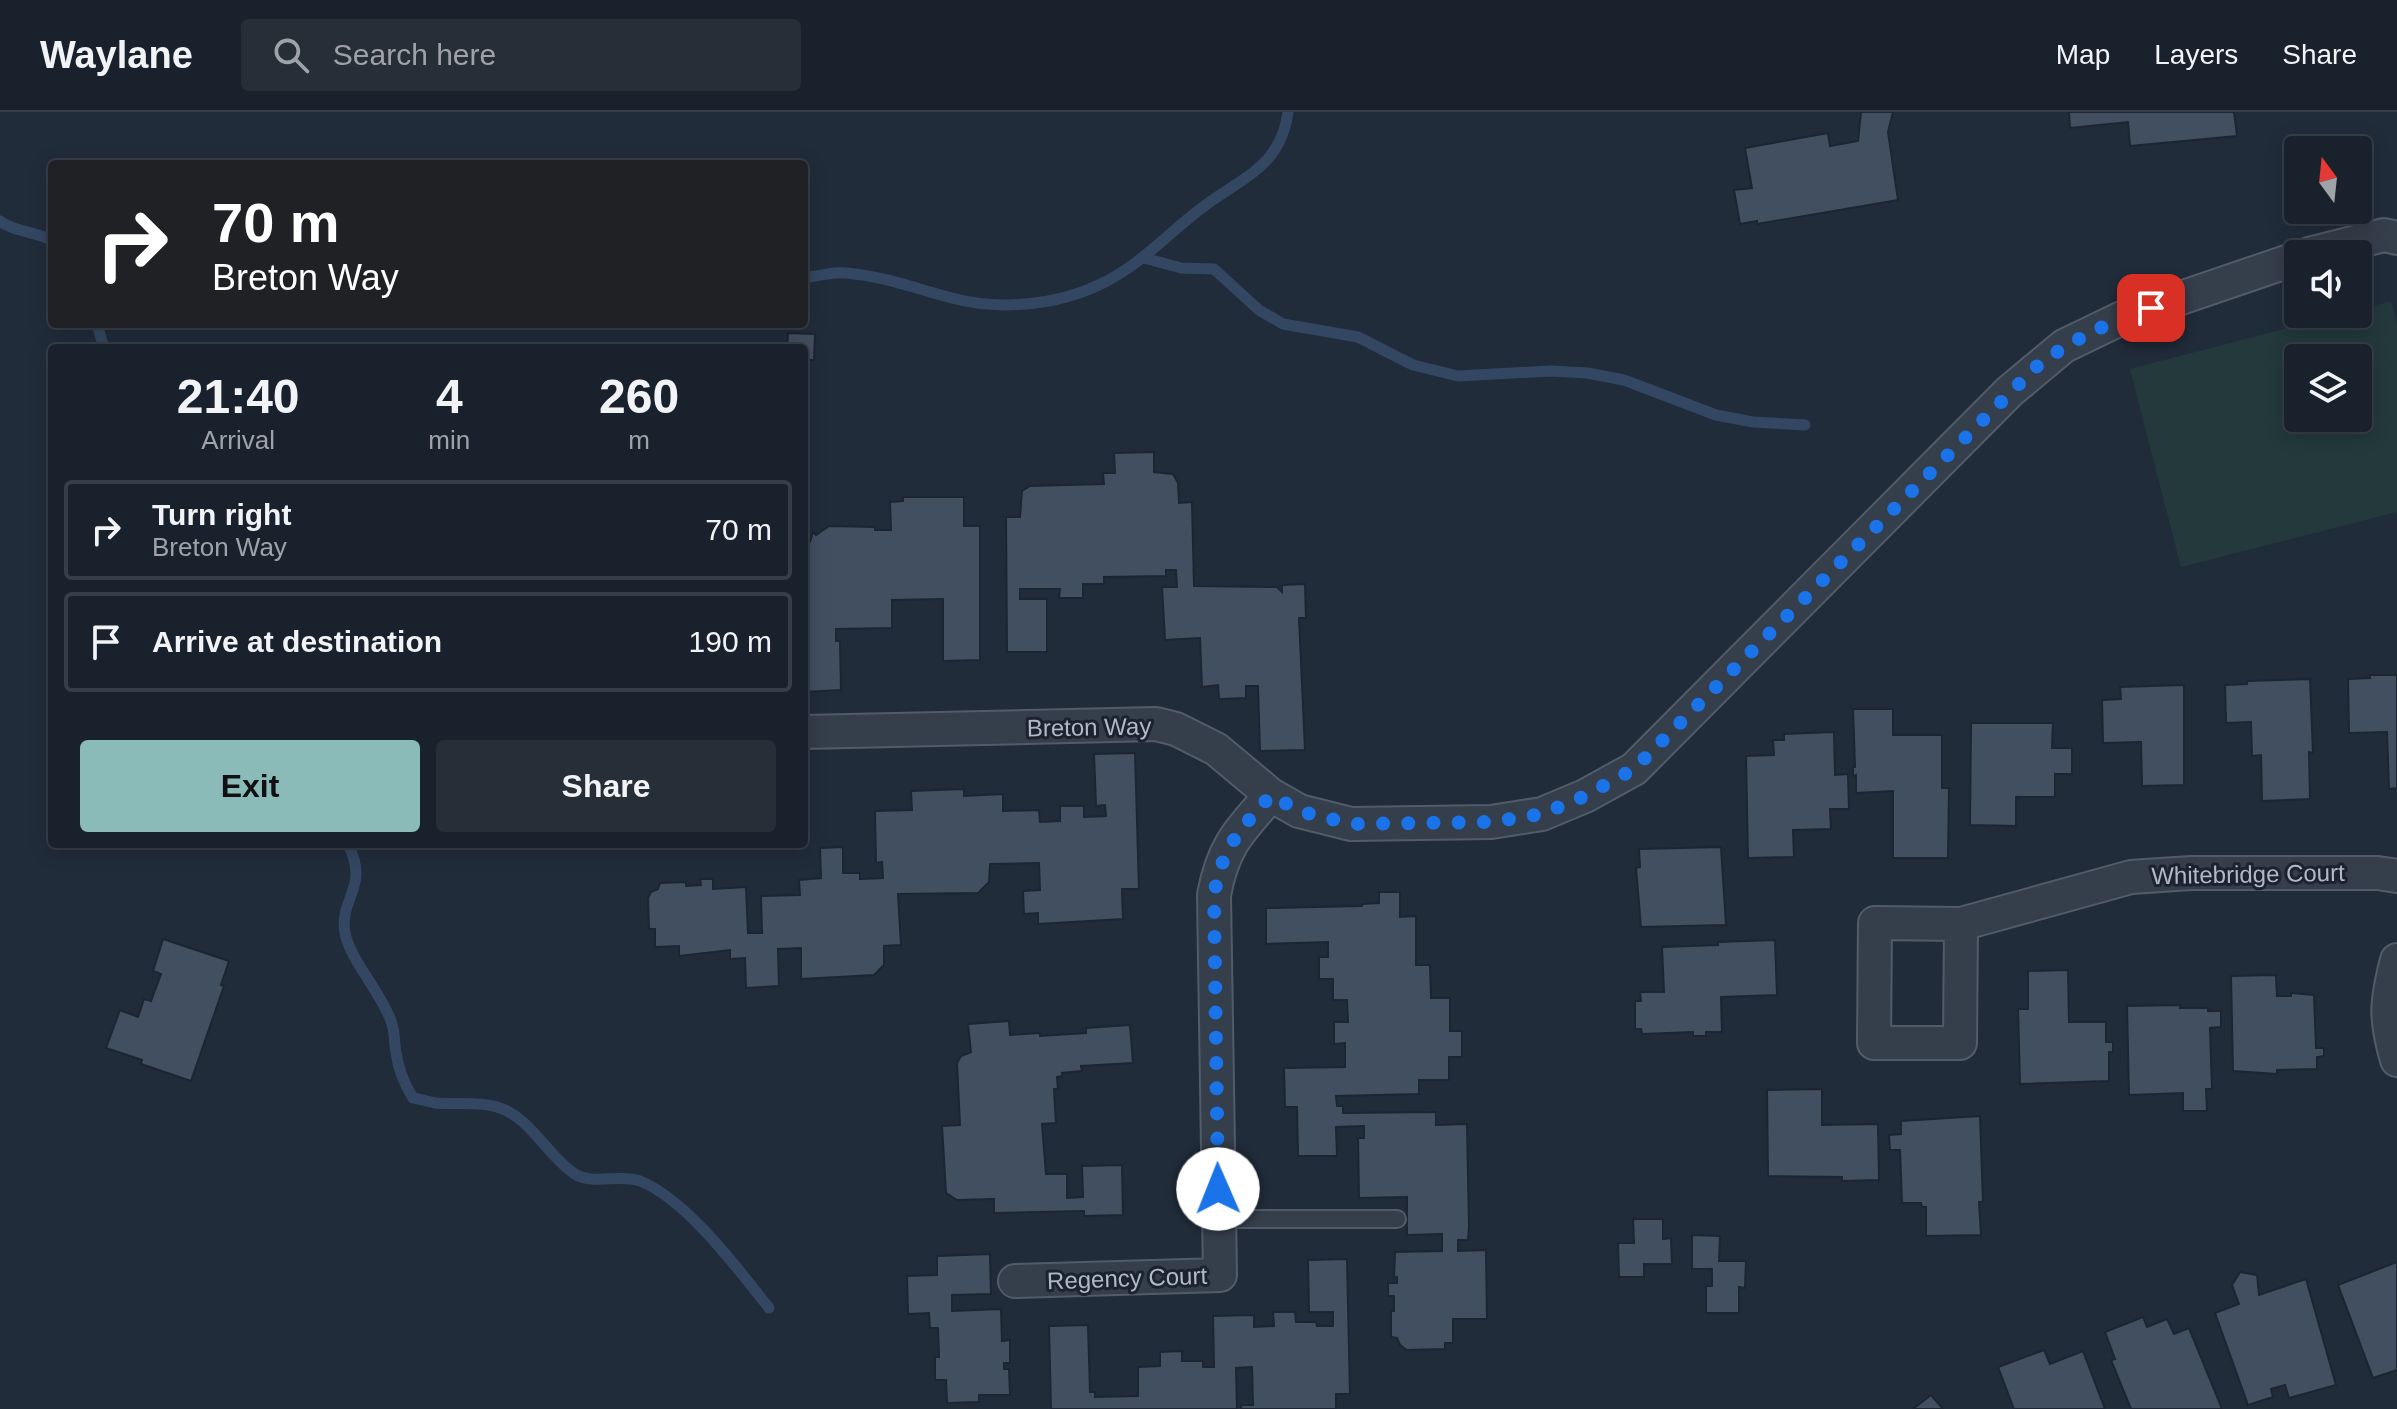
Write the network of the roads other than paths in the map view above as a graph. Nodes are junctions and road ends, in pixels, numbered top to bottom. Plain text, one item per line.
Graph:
1 (2397, 238) edge
2 (2364, 240) edge
3 (2284, 263) edge
4 (808, 732) edge
5 (1271, 795) junction
6 (2397, 876) edge
7 (1961, 924) junction
8 (2397, 960) edge
9 (2397, 1060) edge
10 (1218, 1219) junction
11 (1397, 1219) dead end
12 (1015, 1281) dead end

1 - 2 street
3 - 5 street, Breton Way
4 - 5 street, Breton Way
5 - 10 street, Regency Court
6 - 7 street, Whitebridge Court
7 - 7 street, Whitebridge Court
8 - 9 street
10 - 11 lane
10 - 12 street, Regency Court

